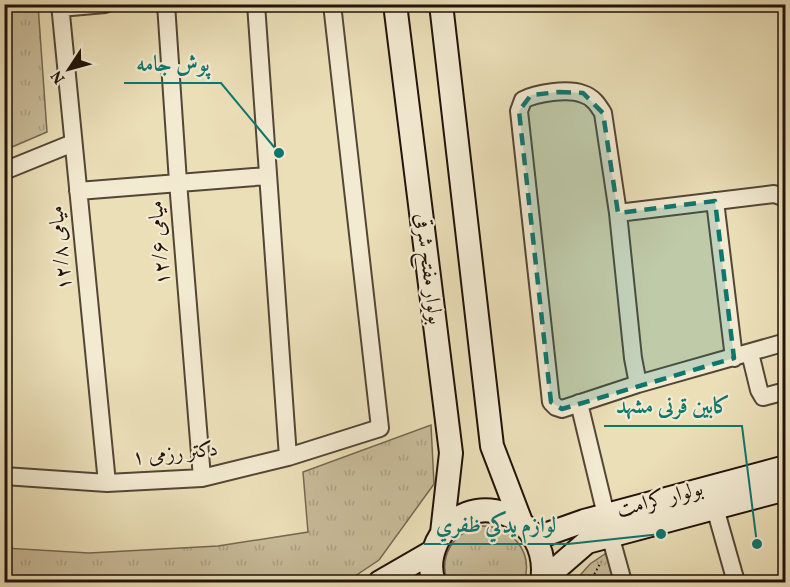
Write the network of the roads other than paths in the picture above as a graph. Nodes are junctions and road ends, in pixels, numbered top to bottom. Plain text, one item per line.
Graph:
1 (105, 4) edge
2 (166, 4) edge
3 (256, 4) edge
4 (332, 4) edge
5 (395, 4) edge
6 (441, 4) edge
7 (60, 6) edge
8 (73, 143) junction
9 (4, 171) edge
10 (267, 176) junction
11 (178, 182) junction
12 (78, 191) junction
13 (786, 198) edge
14 (715, 201) junction
15 (618, 213) junction
16 (786, 342) edge
17 (742, 356) junction
18 (638, 384) junction
19 (786, 391) edge
20 (579, 403) junction
21 (288, 457) junction
22 (786, 466) edge
23 (4, 476) edge
24 (202, 478) junction
25 (107, 483) junction
26 (786, 489) edge
27 (715, 508) junction
28 (608, 525) junction
29 (528, 530) junction
30 (437, 543) junction
31 (786, 578) edge
32 (380, 582) edge
33 (434, 582) edge
34 (542, 582) edge
35 (623, 582) edge
36 (736, 582) edge
37 (770, 582) edge

1 - 7 street
2 - 11 street, میامی ۱۲/۶
3 - 10 street
4 - 21 street, دکتر رزمی ۱
5 - 30 main road, بولوار مفتح شرقی
6 - 29 main road, بولوار مفتح شرقی
7 - 8 street, میامی ۱۲/۸
8 - 9 street
8 - 12 street, میامی ۱۲/۸
10 - 11 street
10 - 21 street
11 - 12 street
11 - 24 street, میامی ۱۲/۶
12 - 25 street, میامی ۱۲/۸
13 - 14 street
14 - 15 street
14 - 17 street
15 - 18 street
15 - 20 street
16 - 17 street
17 - 18 street
17 - 19 street
18 - 20 street
20 - 28 street
21 - 24 street, دکتر رزمی ۱
22 - 28 main road, بولوار کرامت
23 - 25 street, دکتر رزمی ۱
24 - 25 street, دکتر رزمی ۱
26 - 27 main road, بولوار کرامت
27 - 28 main road, بولوار کرامت
27 - 36 street
28 - 29 main road, بولوار کرامت
28 - 34 main road, بولوار کرامت
28 - 35 street
29 - 30 main road
29 - 34 main road, بولوار مفتح شرقی
30 - 32 main road
30 - 33 main road, بولوار مفتح شرقی
31 - 37 lane

